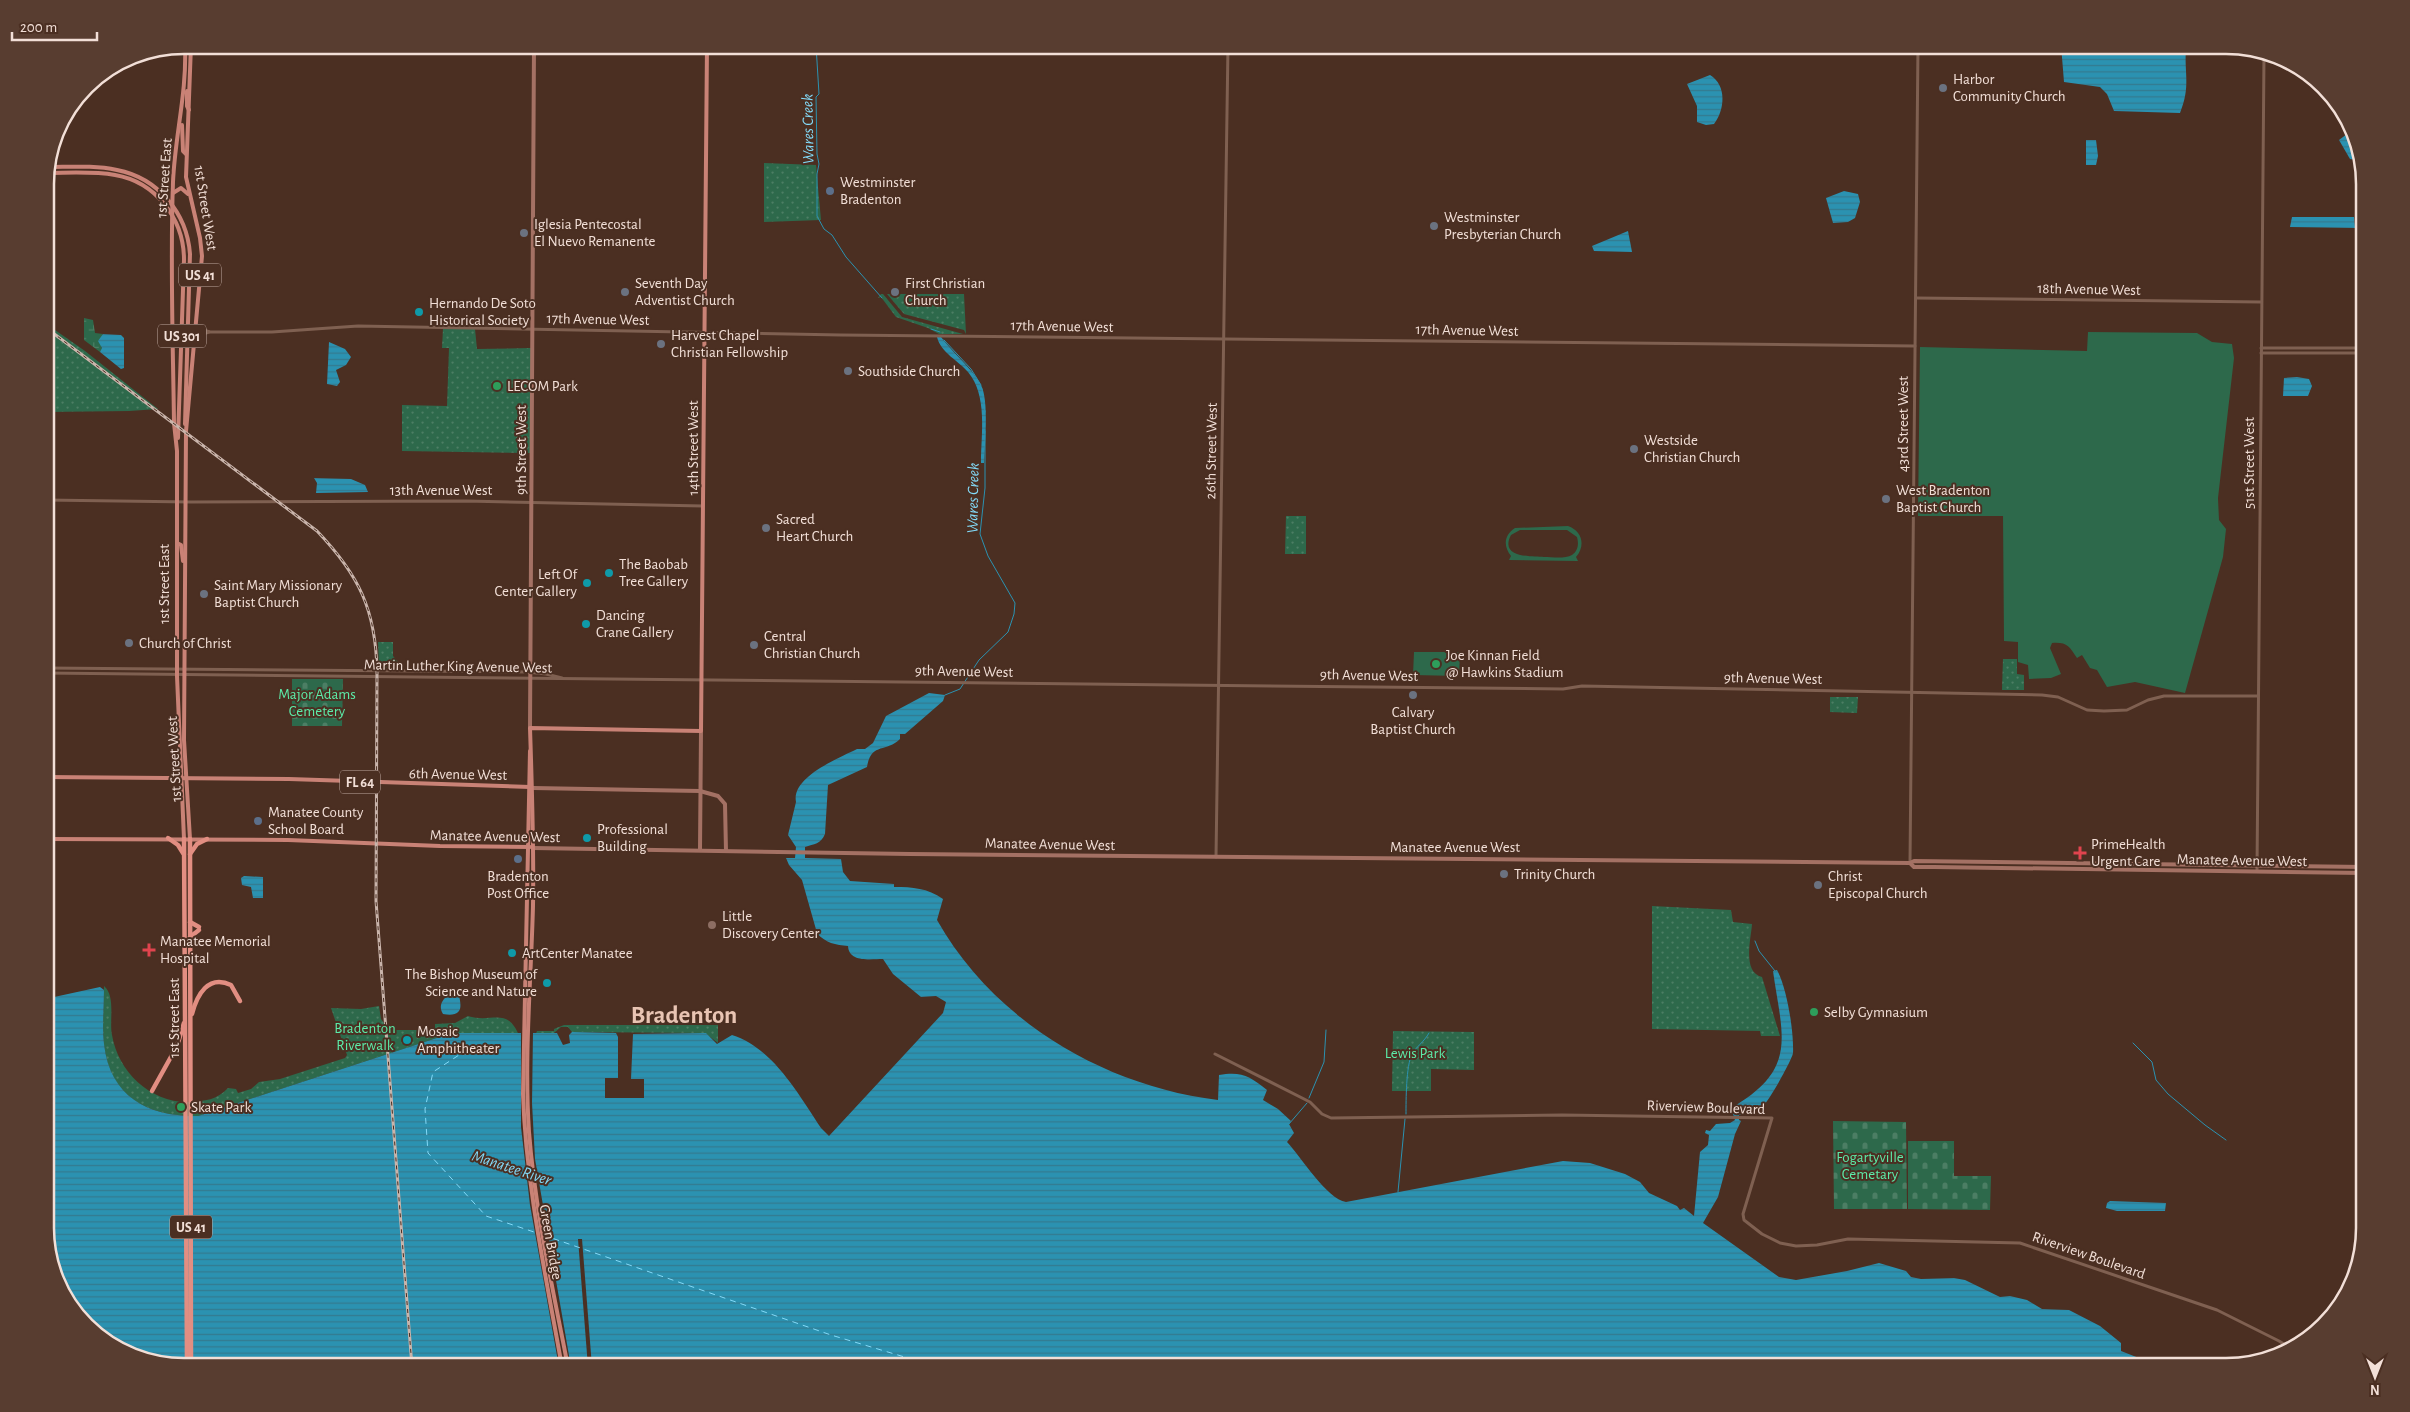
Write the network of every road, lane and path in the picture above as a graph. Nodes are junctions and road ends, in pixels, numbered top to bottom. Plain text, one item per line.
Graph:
1 (186, 54) edge
2 (186, 54) edge
3 (191, 54) edge
4 (534, 54) edge
5 (707, 54) edge
6 (1230, 54) edge
7 (1918, 54) edge
8 (2264, 59) edge
9 (189, 110) junction
10 (181, 119) junction
11 (186, 154) junction
12 (55, 167) edge
13 (54, 173) edge
14 (173, 193) junction
15 (189, 196) junction
16 (1916, 298) junction
17 (2261, 302) junction
18 (196, 324) junction
19 (533, 328) junction
20 (210, 332) junction
21 (706, 333) junction
22 (1224, 339) junction
23 (194, 341) junction
24 (1915, 346) junction
25 (2261, 348) junction
26 (2356, 348) edge
27 (2261, 353) junction
28 (2356, 353) edge
29 (186, 429) junction
30 (177, 451) junction
31 (54, 500) edge
32 (177, 502) junction
33 (185, 502) junction
34 (532, 503) junction
35 (704, 506) junction
36 (177, 543) junction
37 (184, 566) junction
38 (54, 668) edge
39 (177, 671) junction
40 (184, 671) junction
41 (54, 673) edge
42 (531, 675) junction
43 (177, 676) junction
44 (184, 676) junction
45 (563, 678) joint
46 (702, 679) junction
47 (1220, 685) junction
48 (1912, 693) junction
49 (2258, 696) junction
50 (530, 728) junction
51 (701, 732) junction
52 (54, 777) edge
53 (181, 777) junction
54 (187, 777) junction
55 (531, 787) junction
56 (700, 791) junction
57 (168, 838) junction
58 (184, 838) junction
59 (54, 839) edge
60 (190, 839) junction
61 (207, 839) junction
62 (530, 847) junction
63 (700, 850) junction
64 (726, 851) junction
65 (184, 854) junction
66 (190, 855) junction
67 (1216, 857) junction
68 (1910, 864) junction
69 (2257, 866) junction
70 (2356, 867) edge
71 (2257, 871) junction
72 (2356, 873) edge
73 (530, 874) junction
74 (528, 888) junction
75 (533, 905) junction
76 (190, 922) junction
77 (190, 938) junction
78 (528, 971) junction
79 (240, 1001) dead end
80 (186, 1007) junction
81 (190, 1020) junction
82 (526, 1031) junction
83 (1215, 1054) dead end
84 (188, 1088) junction
85 (152, 1091) dead end
86 (2284, 1344) edge
87 (187, 1358) edge
88 (191, 1358) edge
89 (560, 1358) edge
90 (566, 1358) edge

1 - 10 main road, 1st Street East / US 41
2 - 9 main road
3 - 9 main road, US 41
4 - 19 main road, 9th Street West
5 - 21 main road, 14th Street West
6 - 22 street, 26th Street West
7 - 16 street, 43rd Street West
8 - 17 street, 51st Street West
9 - 10 main road
9 - 11 main road, 1st Street West / US 41
10 - 11 main road
10 - 14 main road, 1st Street East / US 41
11 - 15 main road, 1st Street West / US 41
12 - 29 main road, 1st Street West / US 301
13 - 30 main road, 1st Street West / US 301
14 - 15 main road
14 - 30 main road, 1st Street East / US 41
15 - 18 main road, 1st Street West / US 41
16 - 17 street, 18th Avenue West
16 - 24 street, 43rd Street West
17 - 25 street, 51st Street West
18 - 20 street, 17th Avenue West
18 - 23 main road, 1st Street West / US 41
19 - 20 street, 17th Avenue West
19 - 21 street, 17th Avenue West
19 - 34 main road, 9th Street West
20 - 23 street, 17th Avenue West
21 - 22 street, 17th Avenue West
21 - 35 main road, 14th Street West
22 - 24 street, 17th Avenue West
22 - 47 street, 26th Street West
23 - 29 main road, 1st Street West / US 41
24 - 48 street, 43rd Street West
25 - 26 street
25 - 27 street, 51st Street West
27 - 28 street
27 - 49 street, 51st Street West
29 - 33 main road, 1st Street West / US 41
30 - 32 main road, 1st Street East / US 41
31 - 32 street, 13th Avenue West
32 - 33 street, 13th Avenue West
32 - 36 main road, 1st Street East / US 41
33 - 34 street, 13th Avenue West
33 - 37 main road, 1st Street West / US 41
34 - 35 street, 13th Avenue West
34 - 42 main road, 9th Street West
35 - 46 main road, 14th Street West
36 - 37 main road
36 - 39 main road, 1st Street East / US 41
37 - 40 main road, 1st Street West / US 41
38 - 39 street, Martin Luther King Avenue West
39 - 40 street, Martin Luther King Avenue West
39 - 43 main road, 1st Street East / US 41
40 - 42 street, Martin Luther King Avenue West
40 - 44 main road, 1st Street West / US 41
41 - 43 street, Martin Luther King Avenue West
42 - 44 street, Martin Luther King Avenue West
42 - 45 street, Martin Luther King Avenue West
42 - 50 main road, 9th Street West
43 - 44 street, Martin Luther King Avenue West
43 - 53 main road, 1st Street East / US 41
44 - 54 main road, 1st Street West / US 41
45 - 46 street, 9th Avenue West
46 - 47 street, 9th Avenue West
46 - 51 main road, 14th Street West
47 - 48 street, 9th Avenue West
47 - 67 street, 26th Street West
48 - 49 street, 9th Avenue West
48 - 68 street, 43rd Street West
49 - 69 street, 51st Street West
50 - 51 main road
50 - 55 main road, 9th Street West
51 - 56 main road, 14th Street West
52 - 53 main road, FL 64
53 - 54 main road, 6th Avenue West / FL 64
53 - 58 main road, 1st Street East / US 41
54 - 55 main road, 6th Avenue West / FL 64
54 - 60 main road, 1st Street West / US 41
55 - 56 main road, 6th Avenue West / FL 64
55 - 62 main road, 9th Street West
56 - 63 main road, 14th Street West
56 - 64 main road, 6th Avenue West / FL 64
57 - 58 main road, Manatee Avenue West
57 - 59 main road, Manatee Avenue West
57 - 65 highway
58 - 60 main road, Manatee Avenue West
58 - 65 highway, 1st Street East / US 41
60 - 61 main road, Manatee Avenue West
60 - 66 highway, 1st Street West / US 41
61 - 62 main road, Manatee Avenue West
61 - 66 highway
62 - 63 main road, Manatee Avenue West
62 - 73 main road, 9th Street West
63 - 64 main road, Manatee Avenue West
64 - 67 main road, Manatee Avenue West
65 - 80 highway, 1st Street East / US 41
66 - 76 highway, 1st Street West / US 41
67 - 68 main road, Manatee Avenue West
68 - 69 main road, Manatee Avenue West
68 - 71 main road, Manatee Avenue West
69 - 70 main road, Manatee Avenue West
69 - 71 street, 51st Street West
71 - 72 main road, Manatee Avenue West
73 - 74 main road, 9th Street West
73 - 75 main road, 9th Street West
74 - 75 main road
74 - 78 main road, 9th Street West
75 - 78 main road, 9th Street West
76 - 77 highway, 1st Street West / US 41
76 - 77 highway
77 - 81 highway, 1st Street West / US 41
78 - 82 main road, 9th Street West
79 - 81 highway
80 - 84 highway, 1st Street East / US 41
80 - 85 highway
81 - 84 highway, 1st Street West / US 41
82 - 89 main road, Green Bridge
82 - 90 main road, Green Bridge
83 - 86 street, Riverview Boulevard
84 - 87 highway, US 41
84 - 88 highway, US 41

